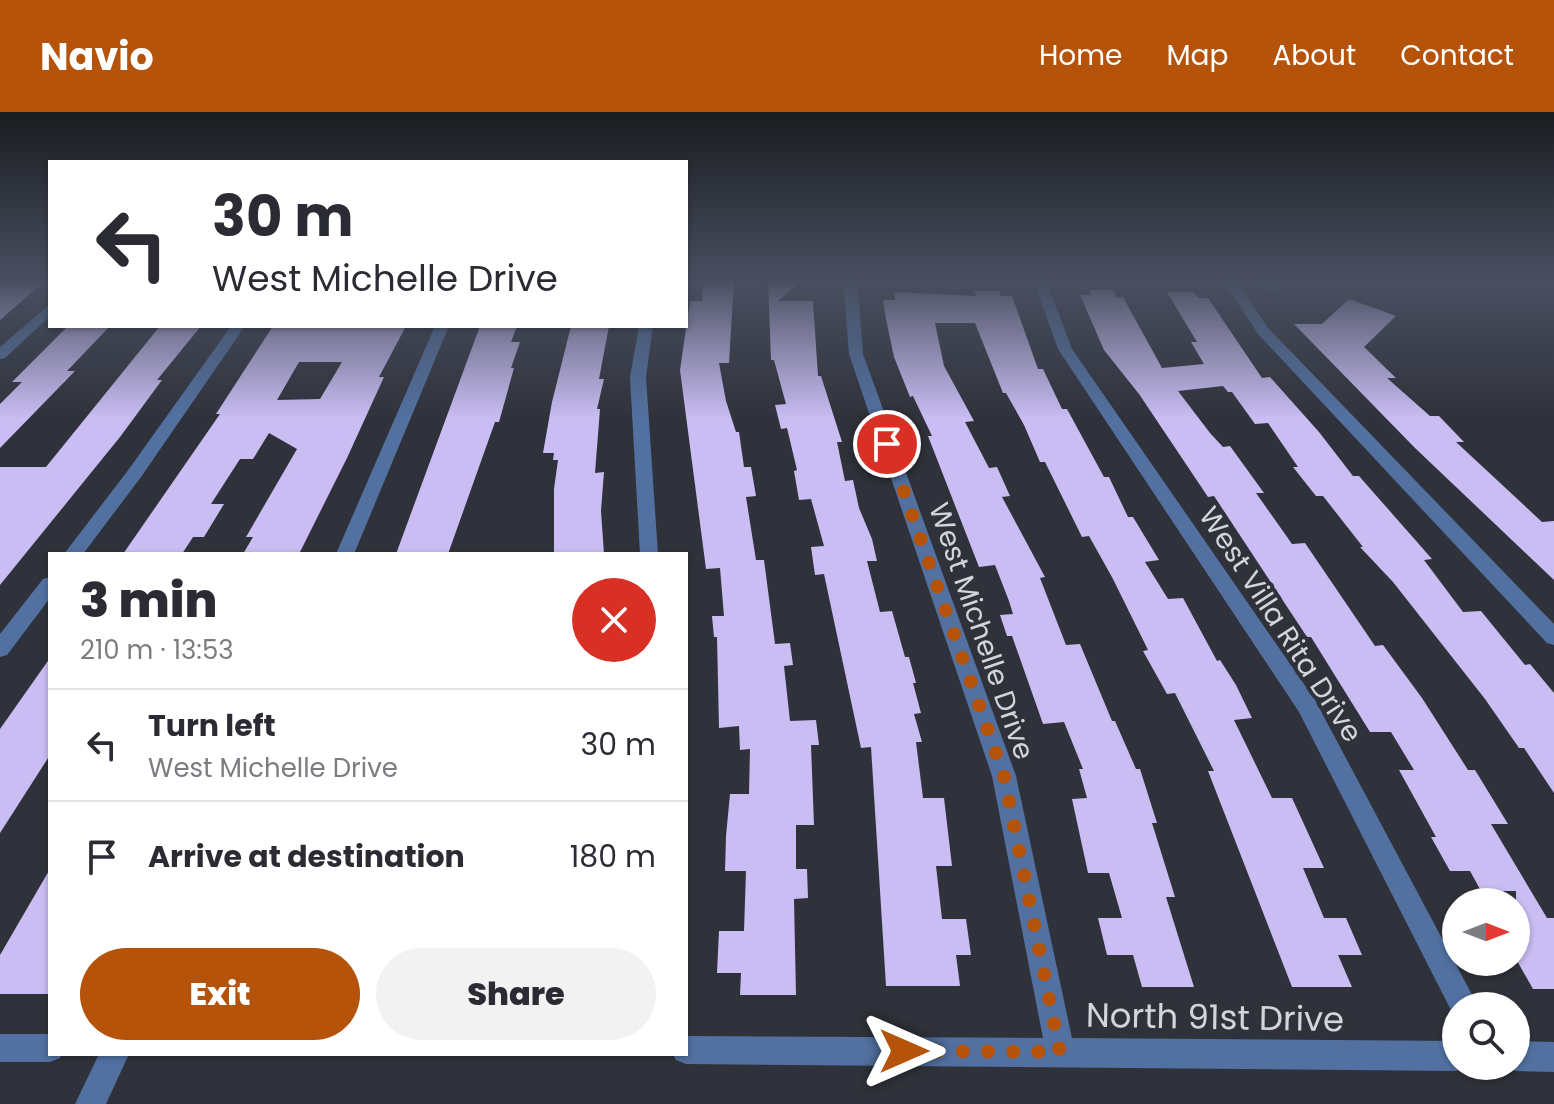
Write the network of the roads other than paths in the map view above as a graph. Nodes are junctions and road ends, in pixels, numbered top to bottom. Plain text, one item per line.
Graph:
1 (31, 326) edge
2 (853, 326) edge
3 (1056, 326) edge
4 (1260, 326) edge
5 (237, 328) edge
6 (441, 328) edge
7 (646, 328) edge
8 (0, 355) edge
9 (75, 552) edge
10 (346, 552) edge
11 (649, 552) edge
12 (48, 587) edge
13 (1554, 637) edge
14 (0, 649) edge
15 (1457, 992) edge
16 (0, 1048) edge
17 (48, 1048) edge
18 (688, 1050) edge
19 (1060, 1052) junction
20 (113, 1056) edge
21 (1442, 1056) edge
22 (1530, 1056) edge
23 (1554, 1057) edge
24 (90, 1104) edge

1 - 8 street
2 - 19 street, West Michelle Drive
3 - 15 street, West Villa Rita Drive
4 - 13 street
5 - 9 street
6 - 10 street
7 - 11 street
12 - 14 street
16 - 17 street
18 - 19 street, North 91st Drive
19 - 21 street, North 91st Drive
20 - 24 street
22 - 23 street

